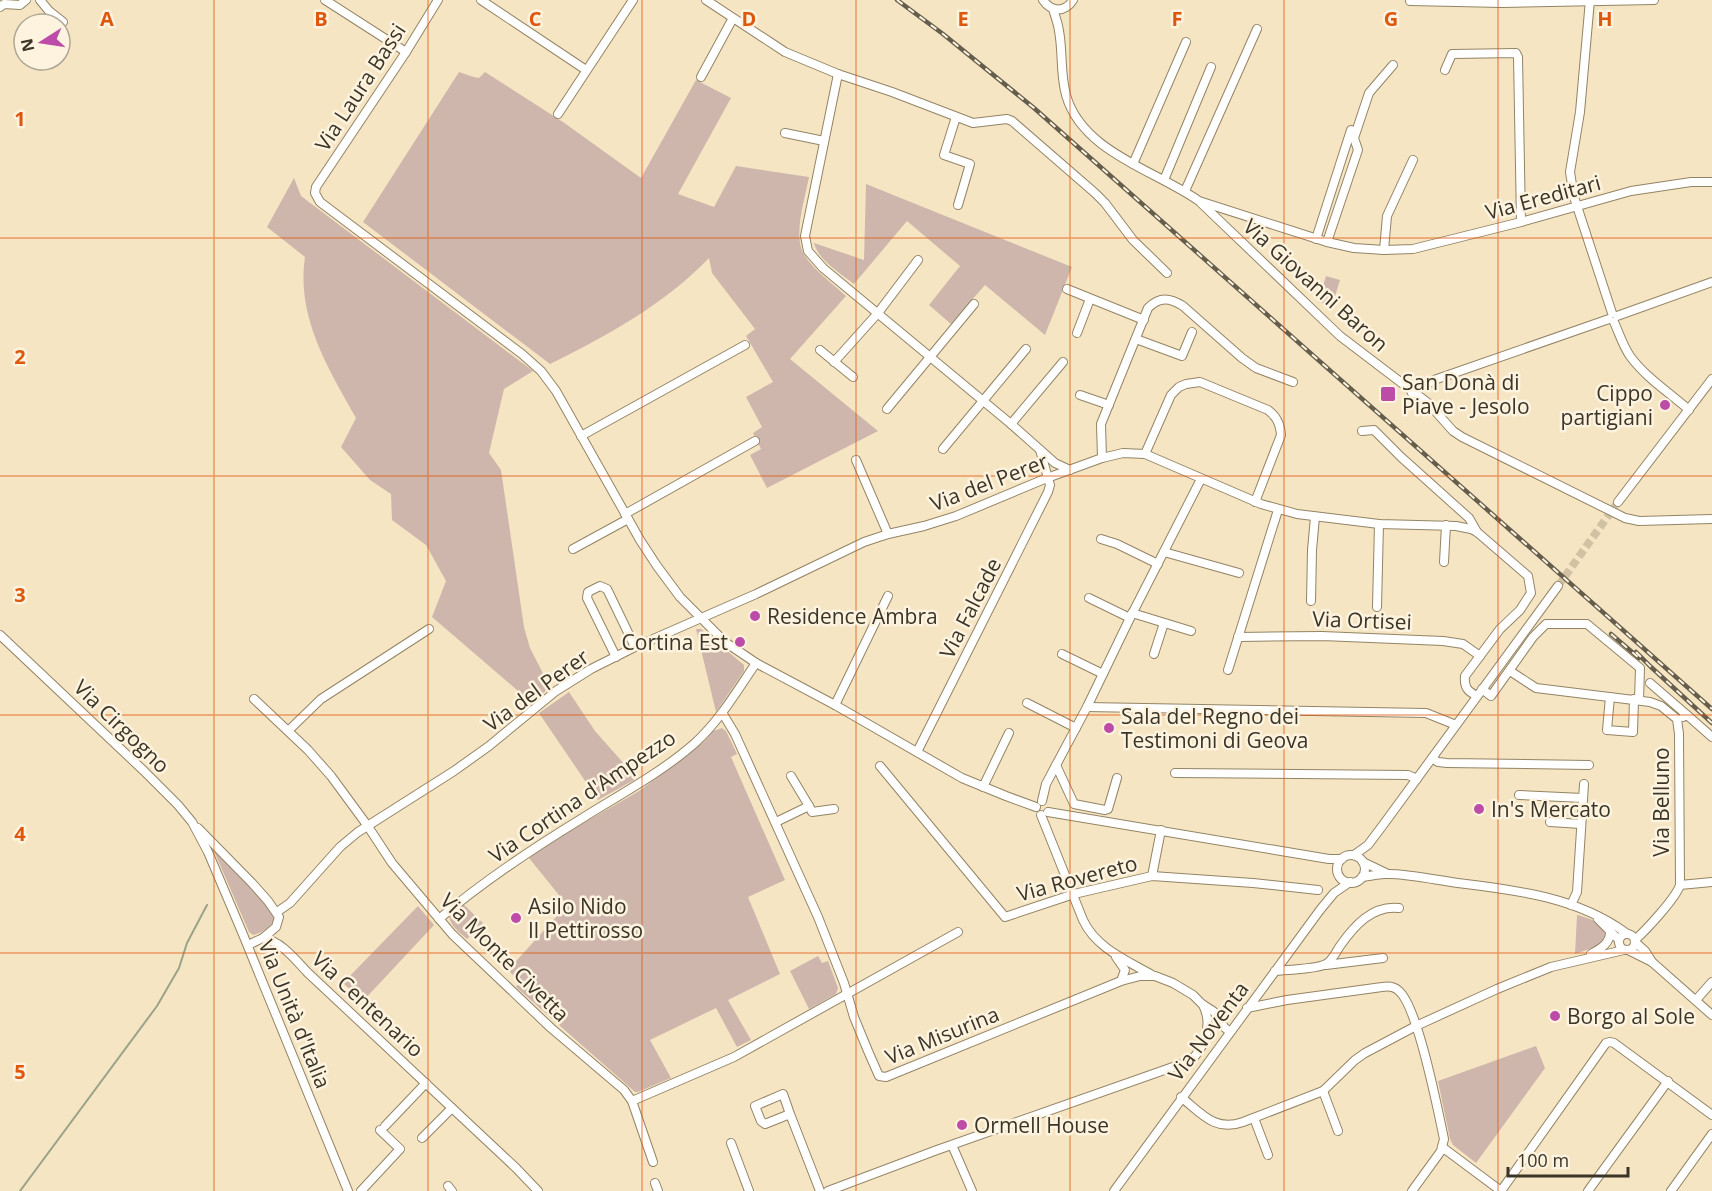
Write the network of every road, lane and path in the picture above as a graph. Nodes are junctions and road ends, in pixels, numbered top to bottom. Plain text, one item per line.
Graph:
1 (26, 0) edge
2 (40, 0) edge
3 (325, 0) edge
4 (438, 0) edge
5 (481, 0) edge
6 (633, 0) edge
7 (706, 0) edge
8 (1043, 0) edge
9 (1654, 0) edge
10 (1457, 1) edge
11 (1590, 1) edge
12 (1410, 2) dead end
13 (1502, 2) edge
14 (1070, 4) edge
15 (0, 7) edge
16 (1053, 9) junction
17 (50, 12) edge
18 (733, 18) junction
19 (1257, 29) dead end
20 (1059, 30) junction
21 (1186, 42) dead end
22 (406, 52) junction
23 (1393, 65) dead end
24 (1210, 67) dead end
25 (586, 70) junction
26 (1445, 70) dead end
27 (838, 74) junction
28 (701, 77) dead end
29 (558, 114) dead end
30 (1356, 115) dead end
31 (956, 117) junction
32 (785, 133) dead end
33 (825, 141) junction
34 (1413, 160) dead end
35 (1133, 164) junction
36 (1164, 180) junction
37 (1712, 182) edge
38 (1185, 191) junction
39 (1199, 201) junction
40 (958, 205) dead end
41 (1577, 206) junction
42 (1521, 222) junction
43 (1316, 239) junction
44 (1327, 242) junction
45 (1384, 250) junction
46 (918, 260) dead end
47 (1167, 273) dead end
48 (1712, 282) edge
49 (1067, 290) dead end
50 (1090, 299) junction
51 (974, 303) dead end
52 (878, 313) junction
53 (1613, 317) junction
54 (1144, 320) junction
55 (1192, 332) dead end
56 (1077, 333) dead end
57 (1137, 339) junction
58 (744, 345) dead end
59 (1026, 349) dead end
60 (820, 350) dead end
61 (931, 357) junction
62 (834, 362) junction
63 (1063, 362) dead end
64 (853, 377) dead end
65 (1712, 379) edge
66 (1293, 382) dead end
67 (1412, 393) junction
68 (1080, 394) dead end
69 (983, 400) junction
70 (1109, 405) junction
71 (887, 409) dead end
72 (1689, 410) junction
73 (1011, 424) junction
74 (1362, 431) dead end
75 (581, 436) junction
76 (755, 441) dead end
77 (943, 449) dead end
78 (1040, 450) junction
79 (1145, 454) junction
80 (1102, 458) junction
81 (856, 460) dead end
82 (1070, 470) junction
83 (1047, 478) junction
84 (1201, 478) junction
85 (1255, 502) junction
86 (1618, 502) tunnel mouth
87 (1278, 510) junction
88 (627, 516) junction
89 (1315, 517) junction
90 (1712, 519) edge
91 (1379, 524) junction
92 (1446, 525) junction
93 (1477, 532) junction
94 (888, 534) junction
95 (1101, 538) dead end
96 (573, 549) dead end
97 (1164, 552) junction
98 (1444, 562) dead end
99 (1158, 564) junction
100 (1239, 573) dead end
101 (1558, 586) tunnel mouth
102 (888, 596) dead end
103 (1089, 598) dead end
104 (1311, 601) dead end
105 (1377, 607) dead end
106 (1131, 616) junction
107 (701, 619) junction
108 (1164, 623) junction
109 (429, 629) dead end
110 (1191, 631) dead end
111 (0, 634) edge
112 (1238, 637) junction
113 (635, 647) junction
114 (1062, 654) dead end
115 (1154, 654) dead end
116 (1480, 656) junction
117 (616, 657) junction
118 (756, 663) junction
119 (1228, 670) dead end
120 (1510, 671) junction
121 (1102, 674) junction
122 (1650, 683) dead end
123 (1480, 692) junction
124 (1610, 697) junction
125 (254, 699) dead end
126 (1636, 700) junction
127 (1027, 703) dead end
128 (835, 705) junction
129 (1087, 706) junction
130 (723, 714) junction
131 (1687, 715) junction
132 (1677, 719) junction
133 (1456, 725) junction
134 (1076, 728) junction
135 (288, 731) junction
136 (1009, 733) dead end
137 (1712, 737) edge
138 (917, 752) junction
139 (1432, 758) junction
140 (1056, 765) junction
141 (1589, 765) dead end
142 (880, 766) dead end
143 (1175, 773) dead end
144 (791, 776) dead end
145 (1117, 778) dead end
146 (1417, 779) junction
147 (1584, 784) dead end
148 (983, 787) junction
149 (1519, 795) dead end
150 (1583, 798) junction
151 (809, 806) junction
152 (834, 809) dead end
153 (1042, 809) junction
154 (192, 822) junction
155 (776, 822) junction
156 (1550, 822) dead end
157 (1581, 824) junction
158 (367, 825) junction
159 (1161, 830) junction
160 (1368, 845) junction
161 (208, 852) joint
162 (1354, 855) junction
163 (1363, 861) junction
164 (1340, 867) junction
165 (1387, 873) junction
166 (1152, 876) junction
167 (1362, 877) junction
168 (1350, 882) junction
169 (1712, 882) edge
170 (1680, 885) junction
171 (1318, 890) dead end
172 (1334, 893) junction
173 (1074, 894) junction
174 (1572, 905) junction
175 (1399, 908) dead end
176 (1591, 913) junction
177 (278, 915) junction
178 (439, 919) junction
179 (276, 927) junction
180 (1610, 931) junction
181 (958, 932) dead end
182 (1632, 937) junction
183 (263, 938) junction
184 (1619, 940) junction
185 (248, 945) junction
186 (287, 950) junction
187 (1109, 950) junction
188 (1626, 950) junction
189 (1288, 953) junction
190 (1383, 958) dead end
191 (1586, 958) junction
192 (1652, 962) junction
193 (1325, 965) junction
194 (1299, 968) junction
195 (1275, 971) junction
196 (1155, 976) junction
197 (1121, 981) junction
198 (1712, 982) edge
199 (848, 993) junction
200 (1258, 994) junction
201 (1696, 1000) junction
202 (1272, 1003) junction
203 (1202, 1004) junction
204 (1247, 1008) junction
205 (1712, 1015) edge
206 (1416, 1026) junction
207 (1227, 1029) junction
208 (1207, 1032) junction
209 (1198, 1051) junction
210 (1210, 1059) junction
211 (1668, 1082) junction
212 (426, 1083) junction
213 (1323, 1091) junction
214 (1181, 1097) junction
215 (632, 1101) junction
216 (452, 1108) junction
217 (790, 1114) dead end
218 (1712, 1115) edge
219 (1254, 1118) junction
220 (1338, 1131) dead end
221 (1712, 1134) edge
222 (422, 1137) dead end
223 (730, 1143) dead end
224 (952, 1145) junction
225 (1442, 1147) junction
226 (1268, 1155) dead end
227 (653, 1162) dead end
228 (348, 1191) edge
229 (361, 1191) edge
230 (538, 1191) edge
231 (749, 1191) edge
232 (820, 1191) edge
233 (828, 1191) edge
234 (972, 1191) edge
235 (1114, 1191) edge
236 (1412, 1191) edge
237 (1501, 1191) edge
238 (1588, 1191) edge
239 (1671, 1191) edge

1 - 15 street
2 - 17 street
3 - 22 street
4 - 22 street, Via Laura Bassi
5 - 25 street
6 - 25 street
7 - 18 street
8 - 16 street
9 - 11 street
10 - 12 street
10 - 13 street
11 - 13 street
11 - 41 street
14 - 16 street, Via Ereditari
14 - 20 street, Via Ereditari
16 - 20 street, Via Ereditari
18 - 27 street
18 - 28 street
19 - 38 street
20 - 35 street, Via Ereditari
21 - 35 street
22 - 75 street, Via Laura Bassi
23 - 44 street
24 - 36 street
25 - 29 street
26 - 42 street
27 - 31 street
27 - 33 street
30 - 43 street
31 - 40 street
31 - 47 street
32 - 33 street
33 - 52 street
34 - 45 street
35 - 36 street, Via Ereditari
36 - 38 street, Via Ereditari
37 - 41 street, Via Ereditari
38 - 39 street, Via Ereditari
39 - 43 street, Via Ereditari
39 - 67 street, Via Giovanni Baron
41 - 42 street, Via Ereditari
41 - 53 street
42 - 45 street, Via Ereditari
43 - 44 street, Via Ereditari
44 - 45 street, Via Ereditari
46 - 52 street
48 - 53 street
49 - 50 street
50 - 54 street
50 - 56 street
51 - 61 street
52 - 61 street
52 - 62 street
53 - 67 street
53 - 72 street
54 - 57 street
54 - 66 street
55 - 57 street
57 - 70 street
58 - 75 street
59 - 69 street
60 - 62 street
61 - 69 street
61 - 71 street
62 - 64 street
63 - 73 street
65 - 72 street
67 - 90 street, Via Giovanni Baron
68 - 70 street
69 - 73 street
69 - 77 street
70 - 80 street
72 - 86 street
73 - 78 street
74 - 93 street
75 - 88 street
76 - 88 street
78 - 82 street
78 - 83 street
79 - 80 street, Via del Perer
79 - 84 street, Via del Perer
79 - 85 street
80 - 82 street, Via del Perer
81 - 94 street
82 - 83 street, Via del Perer
83 - 94 street, Via del Perer
83 - 138 street, Via Falcade
84 - 85 street, Via del Perer
84 - 97 street
85 - 87 street, Via del Perer
87 - 89 street, Via del Perer
87 - 112 street
88 - 96 street
88 - 107 street
89 - 91 street, Via del Perer
89 - 104 street
91 - 92 street, Via del Perer
91 - 105 street
92 - 93 street, Via del Perer
92 - 98 street
93 - 116 street, Via del Perer
94 - 107 street, Via del Perer
95 - 99 street
97 - 99 street
97 - 100 street
99 - 106 street
101 - 123 street
102 - 128 street
103 - 106 street
106 - 108 street
106 - 121 street
107 - 113 street, Via del Perer
107 - 118 street
108 - 110 street
108 - 115 street
109 - 135 street
111 - 154 street, Via Cirgogno
112 - 116 street, Via Ortisei
112 - 119 street
113 - 117 street, Via del Perer
113 - 117 street
114 - 121 street
116 - 123 street, Via del Perer
117 - 158 street, Via del Perer
118 - 128 street
118 - 130 street, Via Cortina d'Ampezzo
120 - 123 street
120 - 124 street, Via Belluno
120 - 126 street
121 - 129 street
122 - 131 street
123 - 133 street
124 - 126 street, Via Belluno
124 - 126 street, Via Belluno
125 - 135 street, Via Monte Civetta
126 - 132 street, Via Belluno
127 - 134 street
128 - 138 street
129 - 133 street
129 - 134 street
130 - 155 street, Via Misurina
130 - 178 street, Via Cortina d'Ampezzo
131 - 132 street, Via Belluno
131 - 137 street
132 - 170 street, Via Belluno
133 - 139 street
134 - 140 street
135 - 158 street, Via Monte Civetta
136 - 148 street
138 - 148 street
139 - 141 street
139 - 146 street
140 - 145 street
140 - 153 street
142 - 173 street, Via Rovereto
143 - 146 street
144 - 151 street
146 - 160 street
147 - 150 street
148 - 153 street
149 - 150 street
150 - 157 street
151 - 152 street
151 - 155 street
153 - 159 street
153 - 173 street
154 - 161 street, Via Cirgogno
154 - 177 street
155 - 199 street, Via Misurina
156 - 157 street
157 - 174 street
158 - 177 street, Via del Perer
158 - 178 street, Via Monte Civetta
159 - 164 street
159 - 166 street
160 - 162 street
160 - 163 street
161 - 185 street, Via Unità d'Italia
162 - 163 street
162 - 164 street
163 - 165 street
163 - 167 street
164 - 168 street
164 - 172 street, Via Noventa
165 - 167 street
165 - 174 street
166 - 171 street, Via Rovereto
166 - 173 street, Via Rovereto
167 - 168 street
168 - 172 street, Via Noventa
169 - 170 street, Via Belluno
170 - 182 street, Via Belluno
172 - 189 street, Via Noventa
173 - 187 street
174 - 176 street
175 - 193 street
176 - 180 street
176 - 182 street
177 - 179 street
178 - 215 street, Via Monte Civetta
179 - 183 street
179 - 186 street, Via Centenario
180 - 184 street
180 - 191 street
181 - 199 street
182 - 184 street
182 - 188 street
182 - 192 street
183 - 185 street
183 - 186 street, Via Centenario
184 - 188 street
185 - 228 street, Via Unità d'Italia
186 - 212 street, Via Centenario
187 - 196 street
187 - 197 street
188 - 191 street
188 - 192 street
189 - 194 street
189 - 195 street, Via Noventa
190 - 193 street, Via Noventa
191 - 206 street
192 - 201 street
193 - 194 street, Via Noventa
194 - 195 street, Via Noventa
195 - 200 street, Via Noventa
196 - 197 street, Via Misurina
196 - 203 street
197 - 199 street, Via Misurina
198 - 201 street
199 - 215 street
200 - 202 street
200 - 204 street, Via Noventa
201 - 205 street
202 - 204 street
202 - 206 street
203 - 207 street
203 - 208 street
204 - 207 street, Via Noventa
206 - 213 street
206 - 225 street
207 - 208 street
207 - 210 street, Via Noventa
208 - 209 street
209 - 210 street
209 - 224 street
210 - 214 street, Via Noventa
211 - 218 street
211 - 237 street
211 - 238 street
212 - 216 street, Via Centenario
212 - 229 street, Via Centenario
213 - 219 street
213 - 220 street
214 - 219 street
214 - 235 street, Via Noventa
215 - 227 street, Via Monte Civetta
216 - 222 street
216 - 230 street, Via Centenario
217 - 232 street
219 - 226 street
221 - 239 street
223 - 231 street
224 - 233 street
224 - 234 street
225 - 236 street
225 - 237 street

